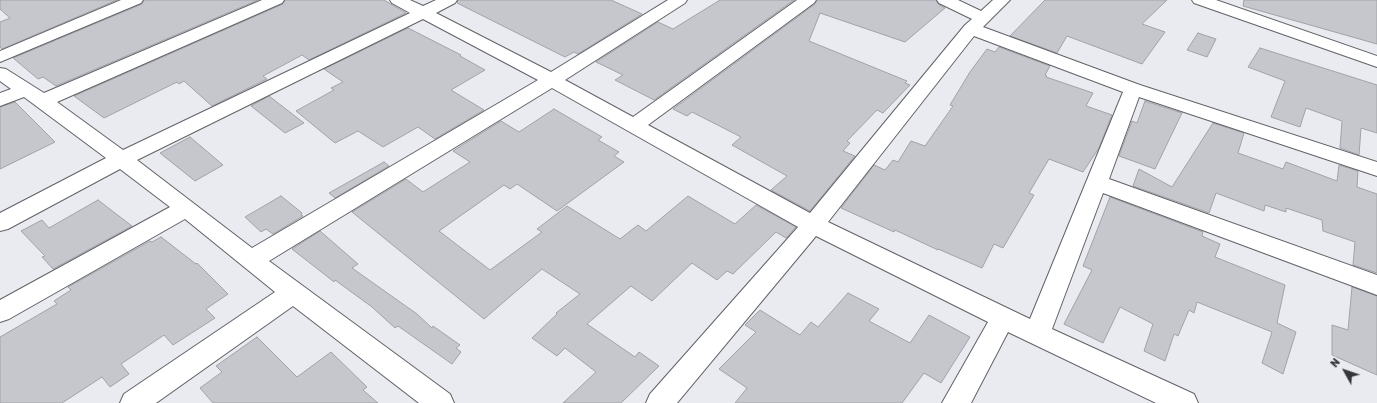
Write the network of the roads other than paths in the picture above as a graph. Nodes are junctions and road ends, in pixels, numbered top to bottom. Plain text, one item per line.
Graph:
1 (135, 0) edge
2 (276, 0) edge
3 (398, 0) edge
4 (449, 0) edge
5 (679, 0) edge
6 (808, 0) edge
7 (945, 0) edge
8 (1002, 0) edge
9 (1200, 0) edge
10 (1248, 8) edge
11 (423, 13) junction
12 (977, 23) junction
13 (0, 57) edge
14 (1377, 62) edge
15 (0, 73) edge
16 (552, 80) junction
17 (1133, 89) junction
18 (33, 95) junction
19 (0, 100) edge
20 (633, 126) junction
21 (120, 160) junction
22 (1377, 169) edge
23 (1096, 182) junction
24 (186, 208) junction
25 (0, 223) edge
26 (813, 225) junction
27 (251, 260) junction
28 (1377, 285) edge
29 (294, 292) junction
30 (0, 312) edge
31 (1003, 318) junction
32 (1037, 334) junction
33 (146, 400) edge
34 (440, 403) edge
35 (660, 403) edge
36 (956, 403) edge
37 (1184, 403) edge

1 - 13 street
2 - 18 street
3 - 11 street
4 - 11 street
5 - 16 street
6 - 20 street
7 - 12 street
8 - 12 street
9 - 10 street
10 - 14 street
11 - 16 street
11 - 21 street
12 - 17 street
12 - 26 street
15 - 18 street
16 - 20 street
16 - 27 street
17 - 22 street
17 - 23 street
18 - 19 street
18 - 21 street
20 - 26 street
21 - 24 street
21 - 25 street
23 - 28 street
23 - 32 street
24 - 27 street
24 - 30 street
26 - 31 street
26 - 35 street
27 - 29 street
29 - 33 street
29 - 34 street
31 - 32 street
31 - 36 street
32 - 37 street

